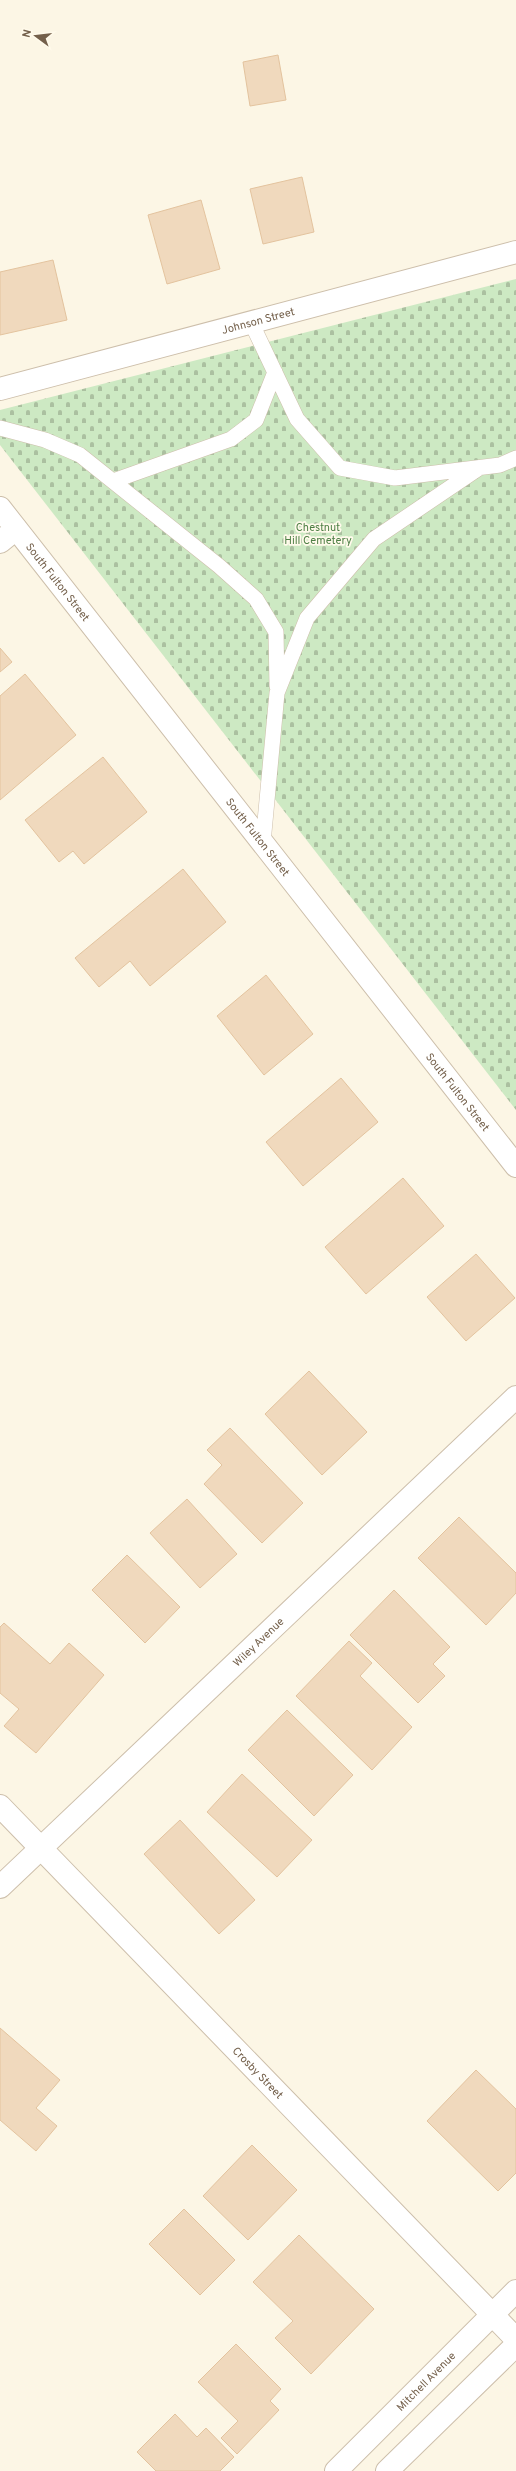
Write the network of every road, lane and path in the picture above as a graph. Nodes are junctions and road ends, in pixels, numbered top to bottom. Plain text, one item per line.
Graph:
1 (516, 252) edge
2 (251, 322) junction
3 (275, 372) junction
4 (0, 389) edge
5 (0, 428) edge
6 (516, 458) edge
7 (479, 468) junction
8 (112, 481) junction
9 (0, 508) edge
10 (8, 536) edge
11 (277, 693) junction
12 (263, 843) junction
13 (516, 1166) edge
14 (516, 1397) edge
15 (0, 1806) edge
16 (40, 1848) junction
17 (0, 1887) edge
18 (516, 2291) edge
19 (492, 2314) junction
20 (516, 2338) edge
21 (516, 2345) edge
22 (336, 2471) edge
23 (388, 2471) edge

1 - 2 street, Johnson Street
2 - 3 lane
2 - 4 street, Johnson Street
3 - 7 lane
3 - 8 lane
5 - 8 lane
6 - 7 lane
7 - 11 lane
8 - 11 lane
9 - 10 street, South Fulton Street
10 - 12 street, South Fulton Street
11 - 12 lane
12 - 13 street, South Fulton Street
14 - 16 street, Wiley Avenue
15 - 16 street, Crosby Street
16 - 17 street, Wiley Avenue
16 - 19 street, Crosby Street
18 - 19 street, Mitchell Avenue
19 - 20 street, Crosby Street
19 - 22 street, Mitchell Avenue
21 - 23 street

